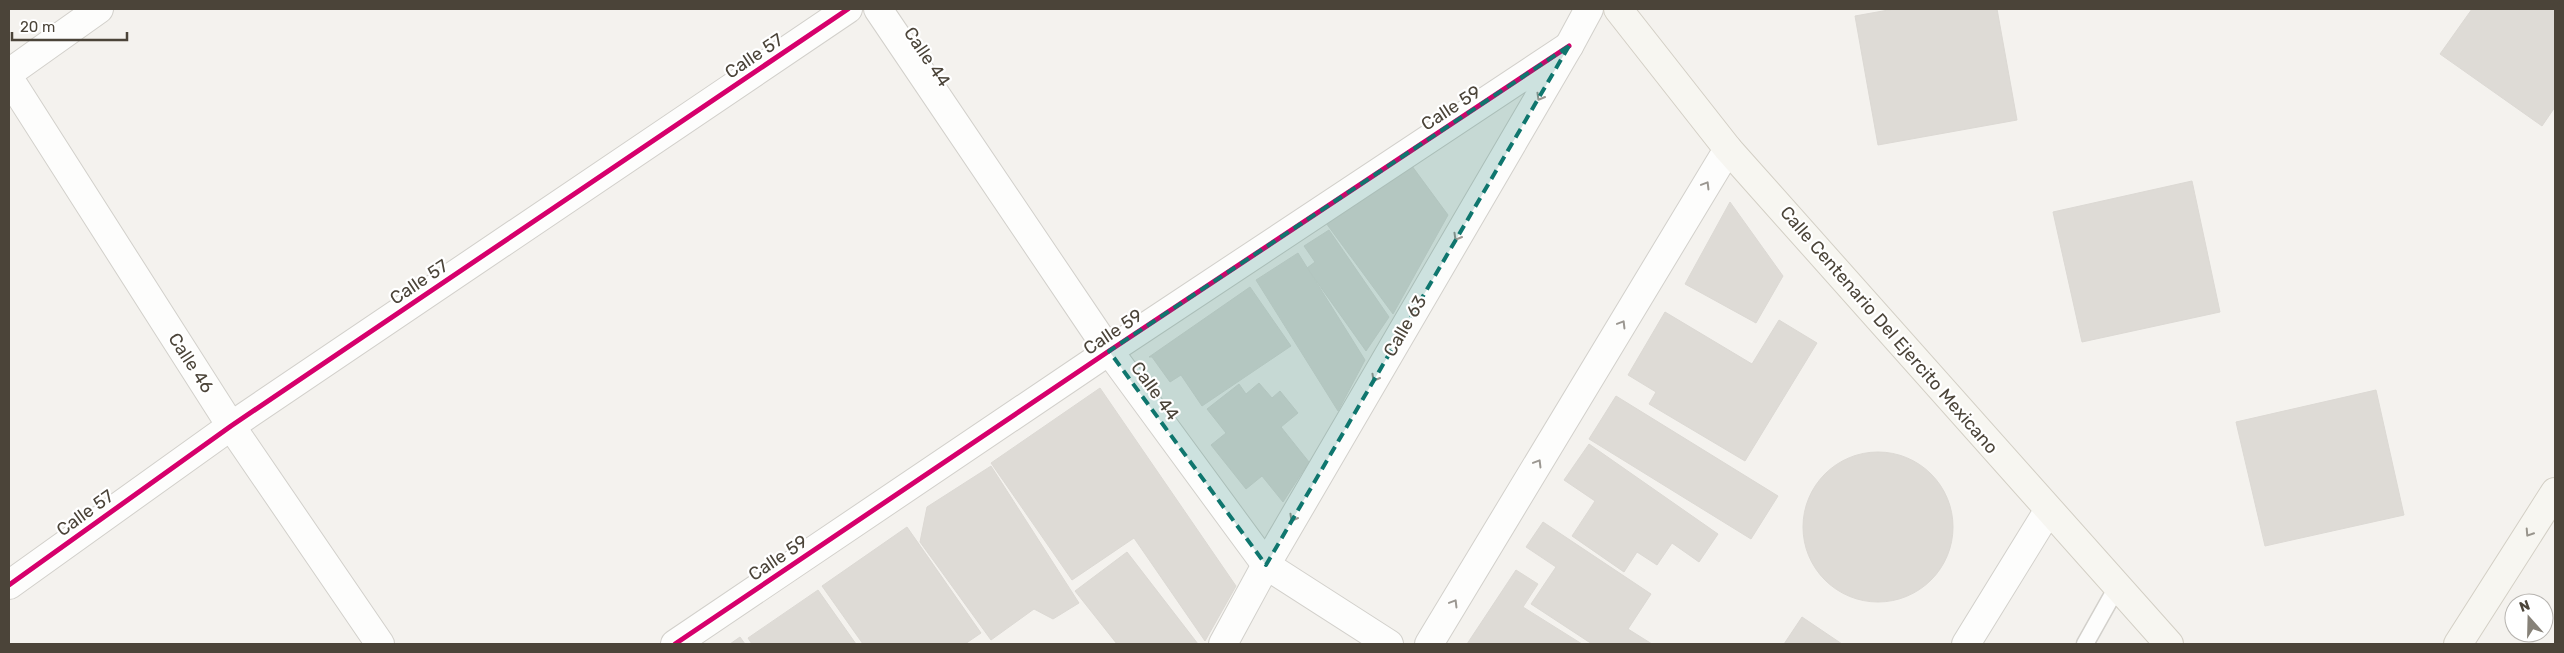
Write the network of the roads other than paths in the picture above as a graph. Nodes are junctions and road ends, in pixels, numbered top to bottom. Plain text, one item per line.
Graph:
1 (99, 9) edge
2 (848, 9) edge
3 (878, 9) edge
4 (1589, 9) edge
5 (1618, 9) edge
6 (1569, 46) junction
7 (9, 73) edge
8 (9, 78) edge
9 (1728, 149) junction
10 (1109, 351) junction
11 (231, 426) junction
12 (2555, 492) edge
13 (2048, 510) junction
14 (1266, 564) junction
15 (9, 585) edge
16 (2117, 587) junction
17 (380, 644) edge
18 (675, 644) edge
19 (1223, 644) edge
20 (1389, 644) edge
21 (1429, 644) edge
22 (1966, 644) edge
23 (2084, 644) edge
24 (2169, 644) edge
25 (2458, 644) edge

1 - 7 street
2 - 11 street, Calle 57
3 - 10 street, Calle 44
4 - 6 street, Calle 63
5 - 9 main road, Calle Centenario Del Ejercito Mexicano
6 - 10 street, Calle 59
6 -> 14 street, Calle 63
8 - 11 street, Calle 46
9 - 13 main road, Calle Centenario Del Ejercito Mexicano
21 -> 9 street
10 - 14 street, Calle 44
10 - 18 street, Calle 59
11 - 15 street, Calle 57
11 - 17 street, Calle 46
12 -> 25 main road
13 - 16 main road, Calle Centenario Del Ejercito Mexicano
13 - 22 street
14 - 19 street, Calle 63
14 - 20 street, Calle 44
16 - 23 lane
16 - 24 main road, Calle Centenario Del Ejercito Mexicano

